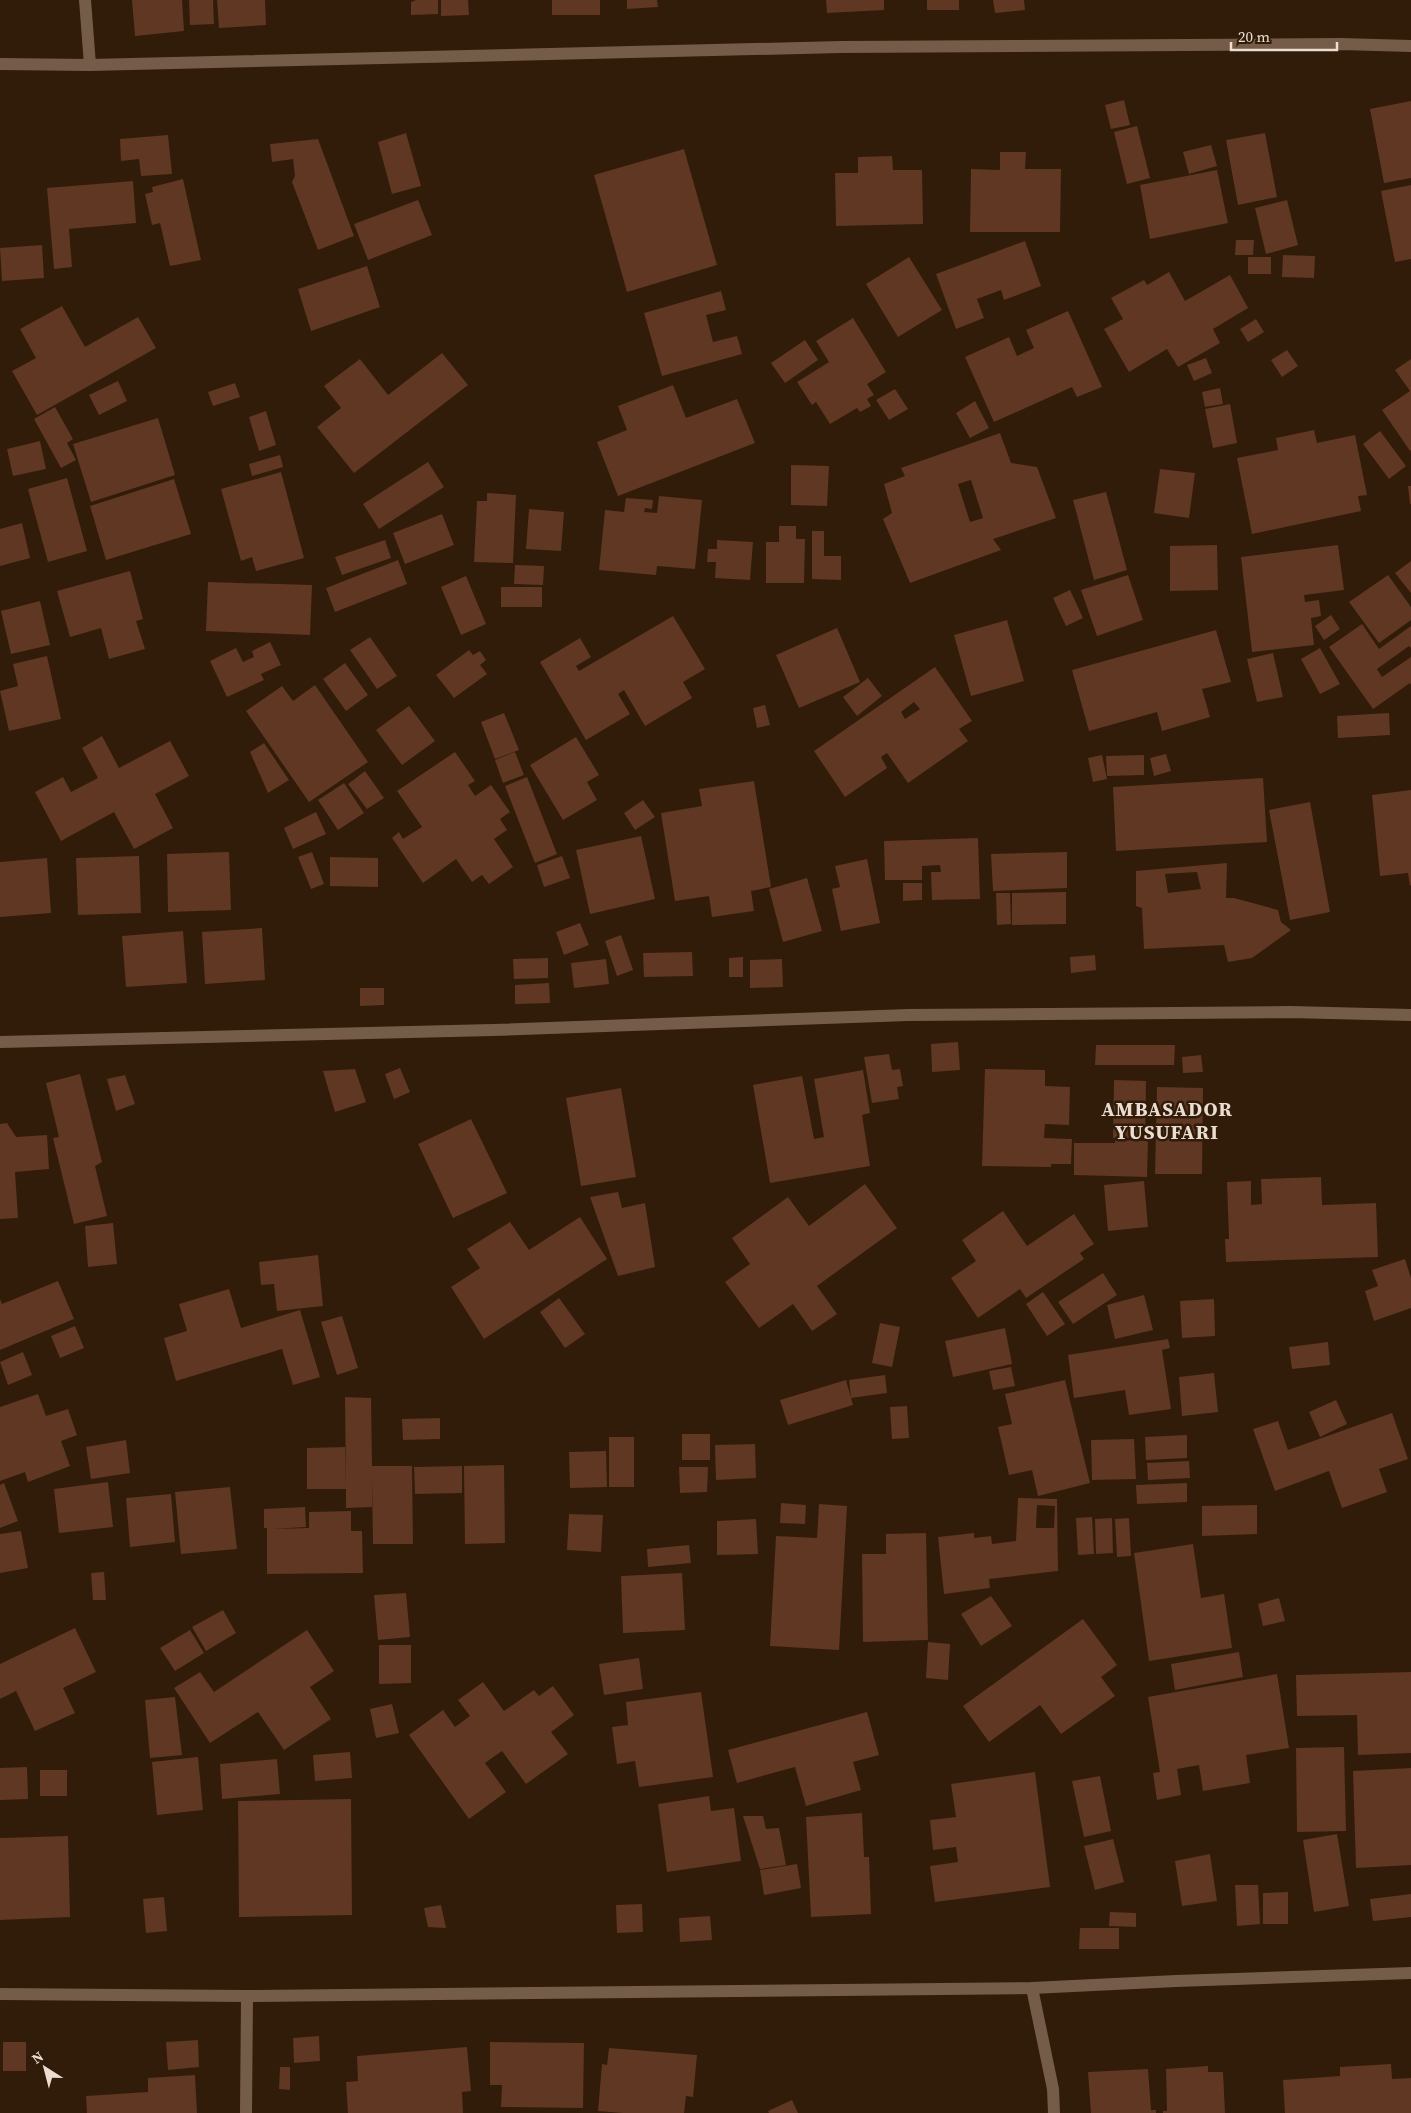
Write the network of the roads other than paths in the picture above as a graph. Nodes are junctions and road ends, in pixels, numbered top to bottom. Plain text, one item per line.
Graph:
1 (85, 0) edge
2 (1411, 46) edge
3 (0, 64) edge
4 (90, 65) junction
5 (1411, 1015) edge
6 (0, 1042) edge
7 (1411, 1973) edge
8 (1032, 1988) junction
9 (0, 1994) edge
10 (247, 1996) junction
11 (246, 2113) edge
12 (1054, 2113) edge

1 - 4 street
2 - 4 street
3 - 4 street
5 - 6 street
7 - 8 street
8 - 10 street
8 - 12 street
9 - 10 street
10 - 11 street

